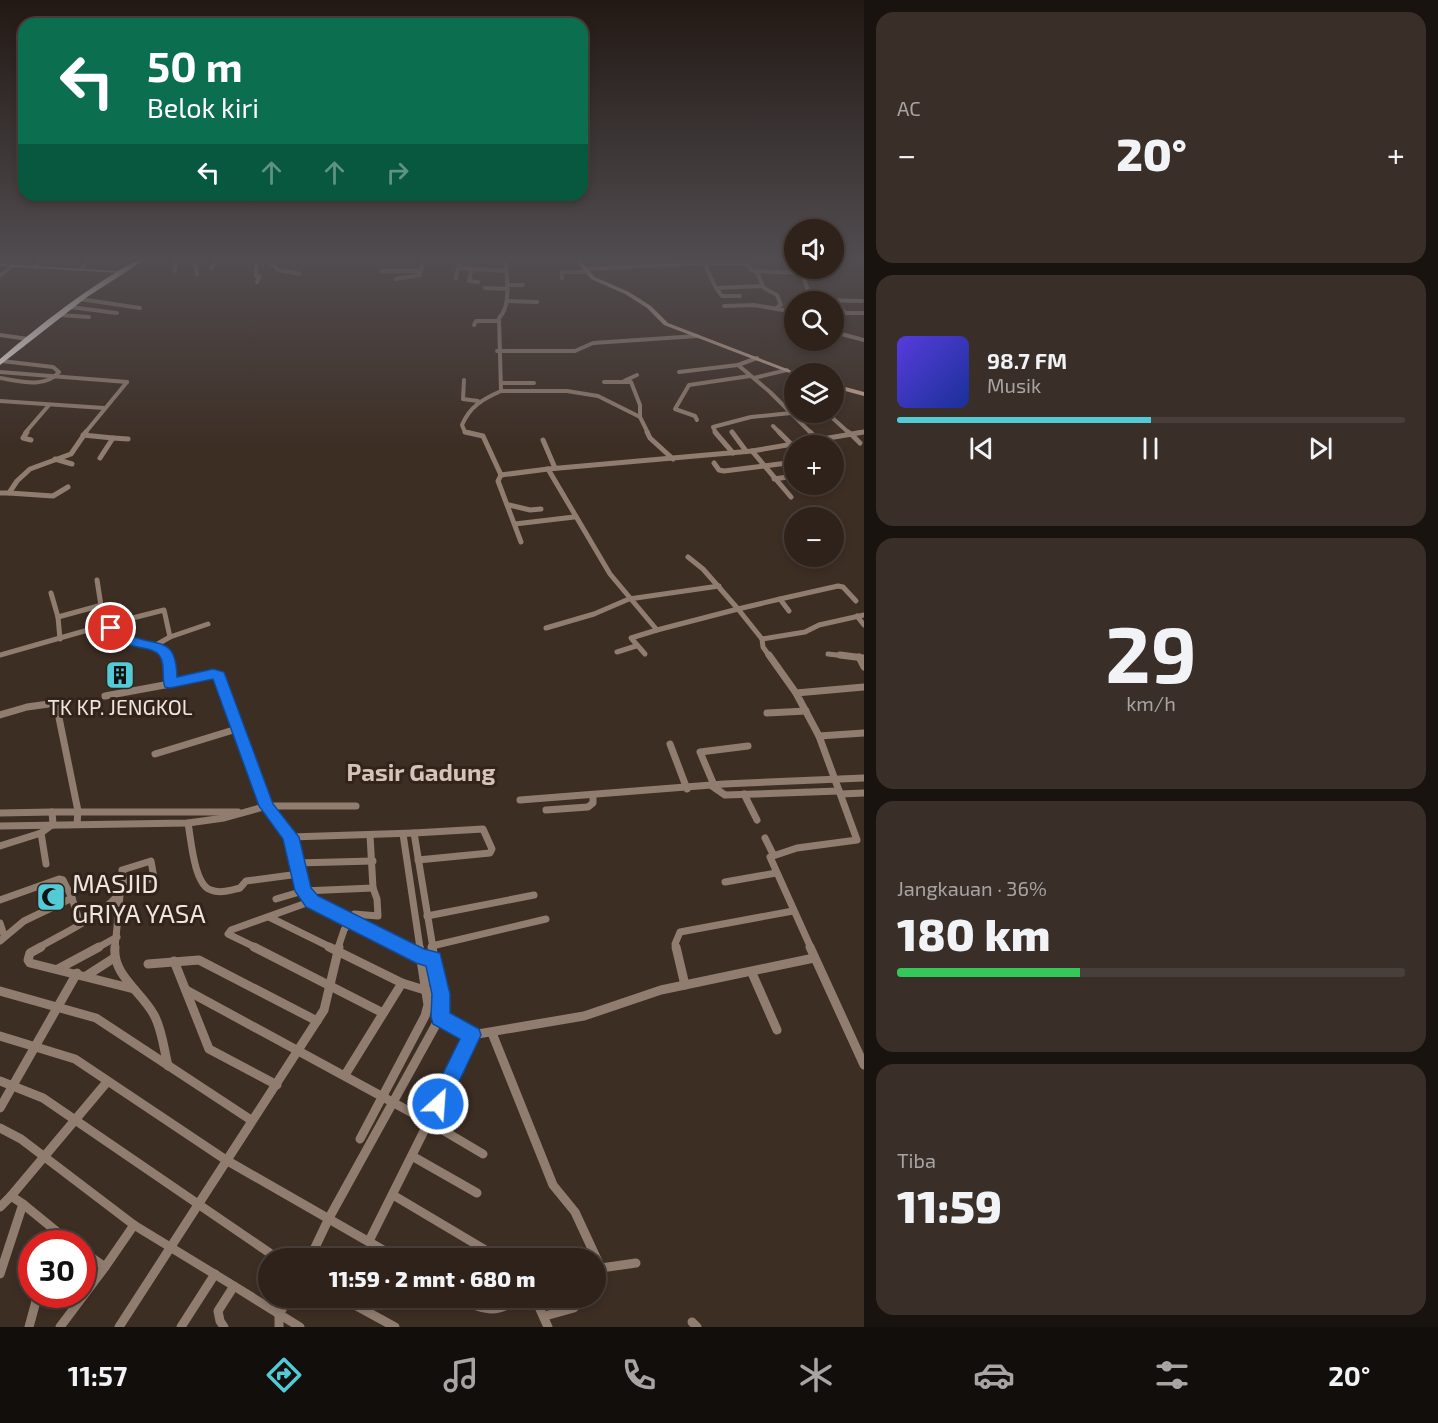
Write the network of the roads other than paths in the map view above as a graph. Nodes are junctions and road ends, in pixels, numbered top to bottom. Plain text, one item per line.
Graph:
1 (49, 323) edge
2 (499, 323) edge
3 (665, 323) edge
4 (0, 335) edge
5 (844, 335) edge
6 (697, 336) junction
7 (28, 339) junction
8 (864, 340) edge
9 (497, 351) junction
10 (757, 358) junction
11 (1, 363) edge
12 (738, 365) junction
13 (784, 369) edge
14 (784, 371) edge
15 (0, 372) edge
16 (679, 372) dead end
17 (637, 375) dead end
18 (56, 377) junction
19 (752, 377) junction
20 (0, 378) edge
21 (464, 380) dead end
22 (624, 381) junction
23 (604, 382) dead end
24 (502, 383) junction
25 (534, 383) dead end
26 (844, 389) edge
27 (501, 391) junction
28 (864, 394) edge
29 (40, 396) dead end
30 (0, 401) edge
31 (478, 401) junction
32 (34, 404) junction
33 (48, 405) junction
34 (784, 406) edge
35 (104, 408) junction
36 (784, 414) edge
37 (640, 417) junction
38 (697, 420) dead end
39 (802, 423) edge
40 (838, 423) edge
41 (773, 426) dead end
42 (732, 432) dead end
43 (864, 432) edge
44 (851, 434) junction
45 (83, 435) junction
46 (813, 435) edge
47 (844, 435) edge
48 (784, 437) edge
49 (113, 438) junction
50 (128, 439) dead end
51 (31, 440) dead end
52 (543, 440) dead end
53 (860, 443) dead end
54 (784, 446) edge
55 (749, 451) junction
56 (733, 453) junction
57 (55, 459) junction
58 (100, 459) dead end
59 (674, 460) junction
60 (714, 463) dead end
61 (784, 463) edge
62 (72, 464) dead end
63 (764, 466) junction
64 (551, 469) junction
65 (501, 475) junction
66 (784, 477) edge
67 (774, 478) junction
68 (68, 486) dead end
69 (0, 493) edge
70 (9, 493) junction
71 (791, 497) dead end
72 (509, 505) junction
73 (541, 509) dead end
74 (574, 517) junction
75 (515, 524) junction
76 (521, 542) dead end
77 (688, 557) dead end
78 (97, 580) dead end
79 (719, 586) junction
80 (51, 593) dead end
81 (629, 599) junction
82 (780, 599) junction
83 (856, 601) dead end
84 (102, 605) junction
85 (738, 609) junction
86 (789, 611) dead end
87 (860, 615) edge
88 (58, 617) junction
89 (107, 624) junction
90 (208, 624) dead end
91 (864, 625) edge
92 (546, 628) dead end
93 (657, 630) junction
94 (170, 638) junction
95 (60, 639) junction
96 (762, 639) junction
97 (156, 645) junction
98 (636, 646) junction
99 (617, 652) dead end
100 (645, 654) dead end
101 (828, 654) dead end
102 (0, 656) edge
103 (862, 658) edge
104 (864, 667) edge
105 (170, 684) junction
106 (864, 687) edge
107 (796, 693) junction
108 (105, 696) dead end
109 (806, 711) junction
110 (767, 713) dead end
111 (0, 715) edge
112 (240, 728) junction
113 (863, 734) edge
114 (819, 736) junction
115 (670, 744) dead end
116 (748, 746) dead end
117 (155, 753) dead end
118 (835, 778) junction
119 (864, 778) edge
120 (713, 785) junction
121 (687, 789) junction
122 (840, 793) junction
123 (864, 793) edge
124 (744, 794) junction
125 (593, 795) junction
126 (520, 800) dead end
127 (267, 806) junction
128 (356, 806) dead end
129 (546, 810) dead end
130 (78, 811) junction
131 (52, 812) junction
132 (0, 813) edge
133 (241, 813) junction
134 (757, 820) dead end
135 (188, 823) junction
136 (53, 824) junction
137 (77, 824) junction
138 (0, 826) edge
139 (41, 833) junction
140 (414, 833) junction
141 (403, 834) junction
142 (370, 835) junction
143 (291, 837) junction
144 (765, 838) dead end
145 (860, 843) edge
146 (0, 846) edge
147 (773, 854) junction
148 (418, 860) junction
149 (372, 861) junction
150 (296, 863) junction
151 (46, 864) dead end
152 (776, 873) junction
153 (299, 874) junction
154 (725, 882) dead end
155 (125, 887) junction
156 (374, 888) junction
157 (303, 891) junction
158 (120, 895) junction
159 (534, 895) dead end
160 (72, 898) junction
161 (276, 898) dead end
162 (0, 900) edge
163 (312, 901) junction
164 (793, 911) junction
165 (427, 916) junction
166 (269, 917) junction
167 (347, 919) junction
168 (546, 919) dead end
169 (0, 923) edge
170 (80, 923) junction
171 (117, 937) junction
172 (2, 938) edge
173 (432, 946) junction
174 (337, 951) junction
175 (114, 957) junction
176 (422, 957) junction
177 (434, 958) junction
178 (814, 958) junction
179 (174, 961) junction
180 (148, 964) dead end
181 (58, 969) junction
182 (752, 973) junction
183 (82, 975) junction
184 (402, 983) junction
185 (332, 985) junction
186 (685, 985) junction
187 (134, 990) junction
188 (186, 990) junction
189 (0, 991) edge
190 (426, 992) junction
191 (441, 994) junction
192 (59, 1006) junction
193 (383, 1013) junction
194 (440, 1017) junction
195 (317, 1021) junction
196 (777, 1030) dead end
197 (492, 1033) junction
198 (472, 1035) junction
199 (0, 1036) edge
200 (36, 1047) junction
201 (298, 1051) junction
202 (864, 1065) edge
203 (168, 1066) junction
204 (345, 1076) junction
205 (0, 1081) edge
206 (107, 1082) junction
207 (15, 1085) junction
208 (277, 1085) junction
209 (383, 1097) junction
210 (394, 1103) junction
211 (0, 1108) edge
212 (75, 1120) junction
213 (252, 1120) junction
214 (429, 1122) junction
215 (0, 1128) edge
216 (360, 1139) dead end
217 (483, 1154) dead end
218 (412, 1156) junction
219 (42, 1157) junction
220 (226, 1160) junction
221 (477, 1193) dead end
222 (393, 1195) junction
223 (11, 1196) junction
224 (23, 1204) junction
225 (197, 1204) junction
226 (0, 1208) edge
227 (329, 1218) junction
228 (134, 1225) junction
229 (54, 1230) edge
230 (369, 1241) junction
231 (170, 1247) junction
232 (262, 1248) edge
233 (315, 1248) edge
234 (381, 1248) edge
235 (482, 1248) edge
236 (591, 1248) edge
237 (96, 1261) edge
238 (636, 1263) dead end
239 (105, 1267) junction
240 (606, 1268) edge
241 (0, 1274) edge
242 (215, 1274) junction
243 (234, 1286) junction
244 (34, 1308) edge
245 (283, 1308) edge
246 (360, 1308) edge
247 (476, 1308) edge
248 (502, 1308) edge
249 (540, 1308) edge
250 (574, 1308) edge
251 (279, 1314) junction
252 (546, 1322) edge
253 (29, 1327) edge
254 (60, 1327) edge
255 (119, 1327) edge
256 (181, 1327) edge
257 (224, 1327) edge
258 (279, 1327) edge
259 (300, 1327) edge
260 (395, 1327) edge

1 - 7 highway
2 - 9 street
3 - 6 main road
4 - 7 street
5 - 8 street
6 - 9 street
6 - 10 main road
7 - 11 highway
9 - 24 street
10 - 12 street
10 - 13 main road
11 - 18 street
12 - 16 street
12 - 19 street
14 - 19 street
15 - 18 street
17 - 22 street
18 - 20 street
18 - 35 street
19 - 34 street
19 - 38 street
21 - 31 street
22 - 23 street
22 - 37 street
24 - 25 street
24 - 27 street
26 - 28 main road
27 - 31 street
27 - 37 street
29 - 32 street
30 - 32 street
31 - 65 street
32 - 33 street
33 - 35 street
33 - 51 street
35 - 45 street
36 - 56 street
37 - 59 street
39 - 46 street
40 - 44 street
41 - 48 street
42 - 55 street
43 - 44 street
44 - 47 street
44 - 53 street
45 - 49 street
45 - 57 street
49 - 50 street
49 - 58 street
52 - 64 street
54 - 55 street
55 - 56 street
55 - 63 street
56 - 59 street
57 - 62 street
57 - 70 street
59 - 64 street
60 - 63 street
61 - 63 street
63 - 67 street
64 - 65 street
64 - 74 street
65 - 72 street
66 - 67 street
67 - 71 street
68 - 70 street
69 - 70 street
72 - 73 street
72 - 75 street
74 - 75 street
74 - 81 street
75 - 76 street
77 - 79 street
78 - 84 street
79 - 81 street
79 - 85 street
80 - 88 street
81 - 92 street
81 - 93 street
82 - 83 street
82 - 85 street
82 - 86 street
84 - 88 street
84 - 89 street
85 - 93 street
85 - 96 street
87 - 91 street
87 - 96 street
88 - 95 street
89 - 94 street
89 - 95 street
89 - 97 street
90 - 94 street
93 - 98 street
94 - 97 street
95 - 102 street
96 - 107 street
97 - 105 street
98 - 99 street
98 - 100 street
101 - 103 street
103 - 104 street
105 - 108 street
105 - 112 street
106 - 107 street
107 - 109 street
109 - 110 street
109 - 114 street
111 - 130 street
112 - 117 street
112 - 127 street
113 - 114 street
114 - 118 street
115 - 121 street
116 - 120 street
118 - 119 street
118 - 120 street
118 - 122 street
120 - 121 street
120 - 124 street
121 - 125 street
122 - 123 street
122 - 124 street
122 - 145 street
124 - 134 street
125 - 126 street
125 - 129 street
127 - 128 street
127 - 133 street
127 - 143 street
130 - 131 street
130 - 133 street
130 - 137 street
131 - 132 street
131 - 136 street
133 - 135 street
135 - 137 street
135 - 153 street
136 - 137 street
136 - 138 street
136 - 139 street
139 - 146 street
139 - 151 street
140 - 141 street
140 - 148 street
140 - 148 street
141 - 142 street
141 - 176 street
142 - 143 street
142 - 149 street
143 - 150 street
144 - 147 street
145 - 147 street
147 - 152 street
148 - 165 street
149 - 150 street
149 - 156 street
150 - 153 street
152 - 154 street
152 - 164 street
153 - 157 street
155 - 155 street
155 - 158 street
156 - 157 street
156 - 167 street
157 - 161 street
157 - 163 street
158 - 170 street
158 - 171 street
159 - 165 street
160 - 162 street
160 - 170 street
160 - 172 street
163 - 166 street
163 - 167 street
164 - 178 street
164 - 186 street
165 - 173 street
166 - 174 street
166 - 185 street
167 - 174 street
167 - 176 street
168 - 173 street
169 - 172 street
170 - 181 street
171 - 175 street
171 - 181 street
173 - 177 street
174 - 184 street
174 - 185 street
175 - 183 street
175 - 187 street
176 - 177 street
176 - 190 street
177 - 191 street
178 - 182 street
178 - 202 street
179 - 180 street
179 - 188 street
179 - 195 street
181 - 183 street
182 - 186 street
182 - 196 street
183 - 187 street
183 - 192 street
184 - 190 street
184 - 193 street
185 - 193 street
185 - 195 street
186 - 197 street
187 - 203 street
188 - 201 street
188 - 208 street
189 - 192 street
190 - 191 street
190 - 209 street
191 - 194 street
192 - 200 street
192 - 203 street
193 - 204 street
194 - 198 street
194 - 210 street
195 - 201 street
197 - 198 street
197 - 236 street
198 - 214 street
199 - 200 street
200 - 206 street
200 - 207 street
201 - 204 street
201 - 208 street
203 - 213 street
204 - 209 street
205 - 207 street
206 - 212 street
206 - 220 street
207 - 211 street
207 - 212 street
208 - 213 street
209 - 210 street
209 - 216 street
210 - 214 street
210 - 227 street
212 - 219 street
212 - 225 street
213 - 220 street
214 - 217 street
214 - 218 street
215 - 219 street
218 - 221 street
218 - 222 street
219 - 223 street
219 - 228 street
220 - 225 street
220 - 227 street
222 - 230 street
222 - 235 street
223 - 224 street
223 - 226 street
224 - 229 street
224 - 241 street
225 - 231 street
225 - 232 street
227 - 230 street
227 - 233 street
228 - 231 street
228 - 239 street
230 - 234 street
231 - 242 street
231 - 255 street
237 - 239 street
238 - 240 street
239 - 254 street
242 - 243 street
242 - 256 street
243 - 251 street
243 - 257 street
244 - 253 street
245 - 251 street
246 - 260 street
247 - 248 street
249 - 252 street
250 - 252 street
251 - 258 street
251 - 259 street

